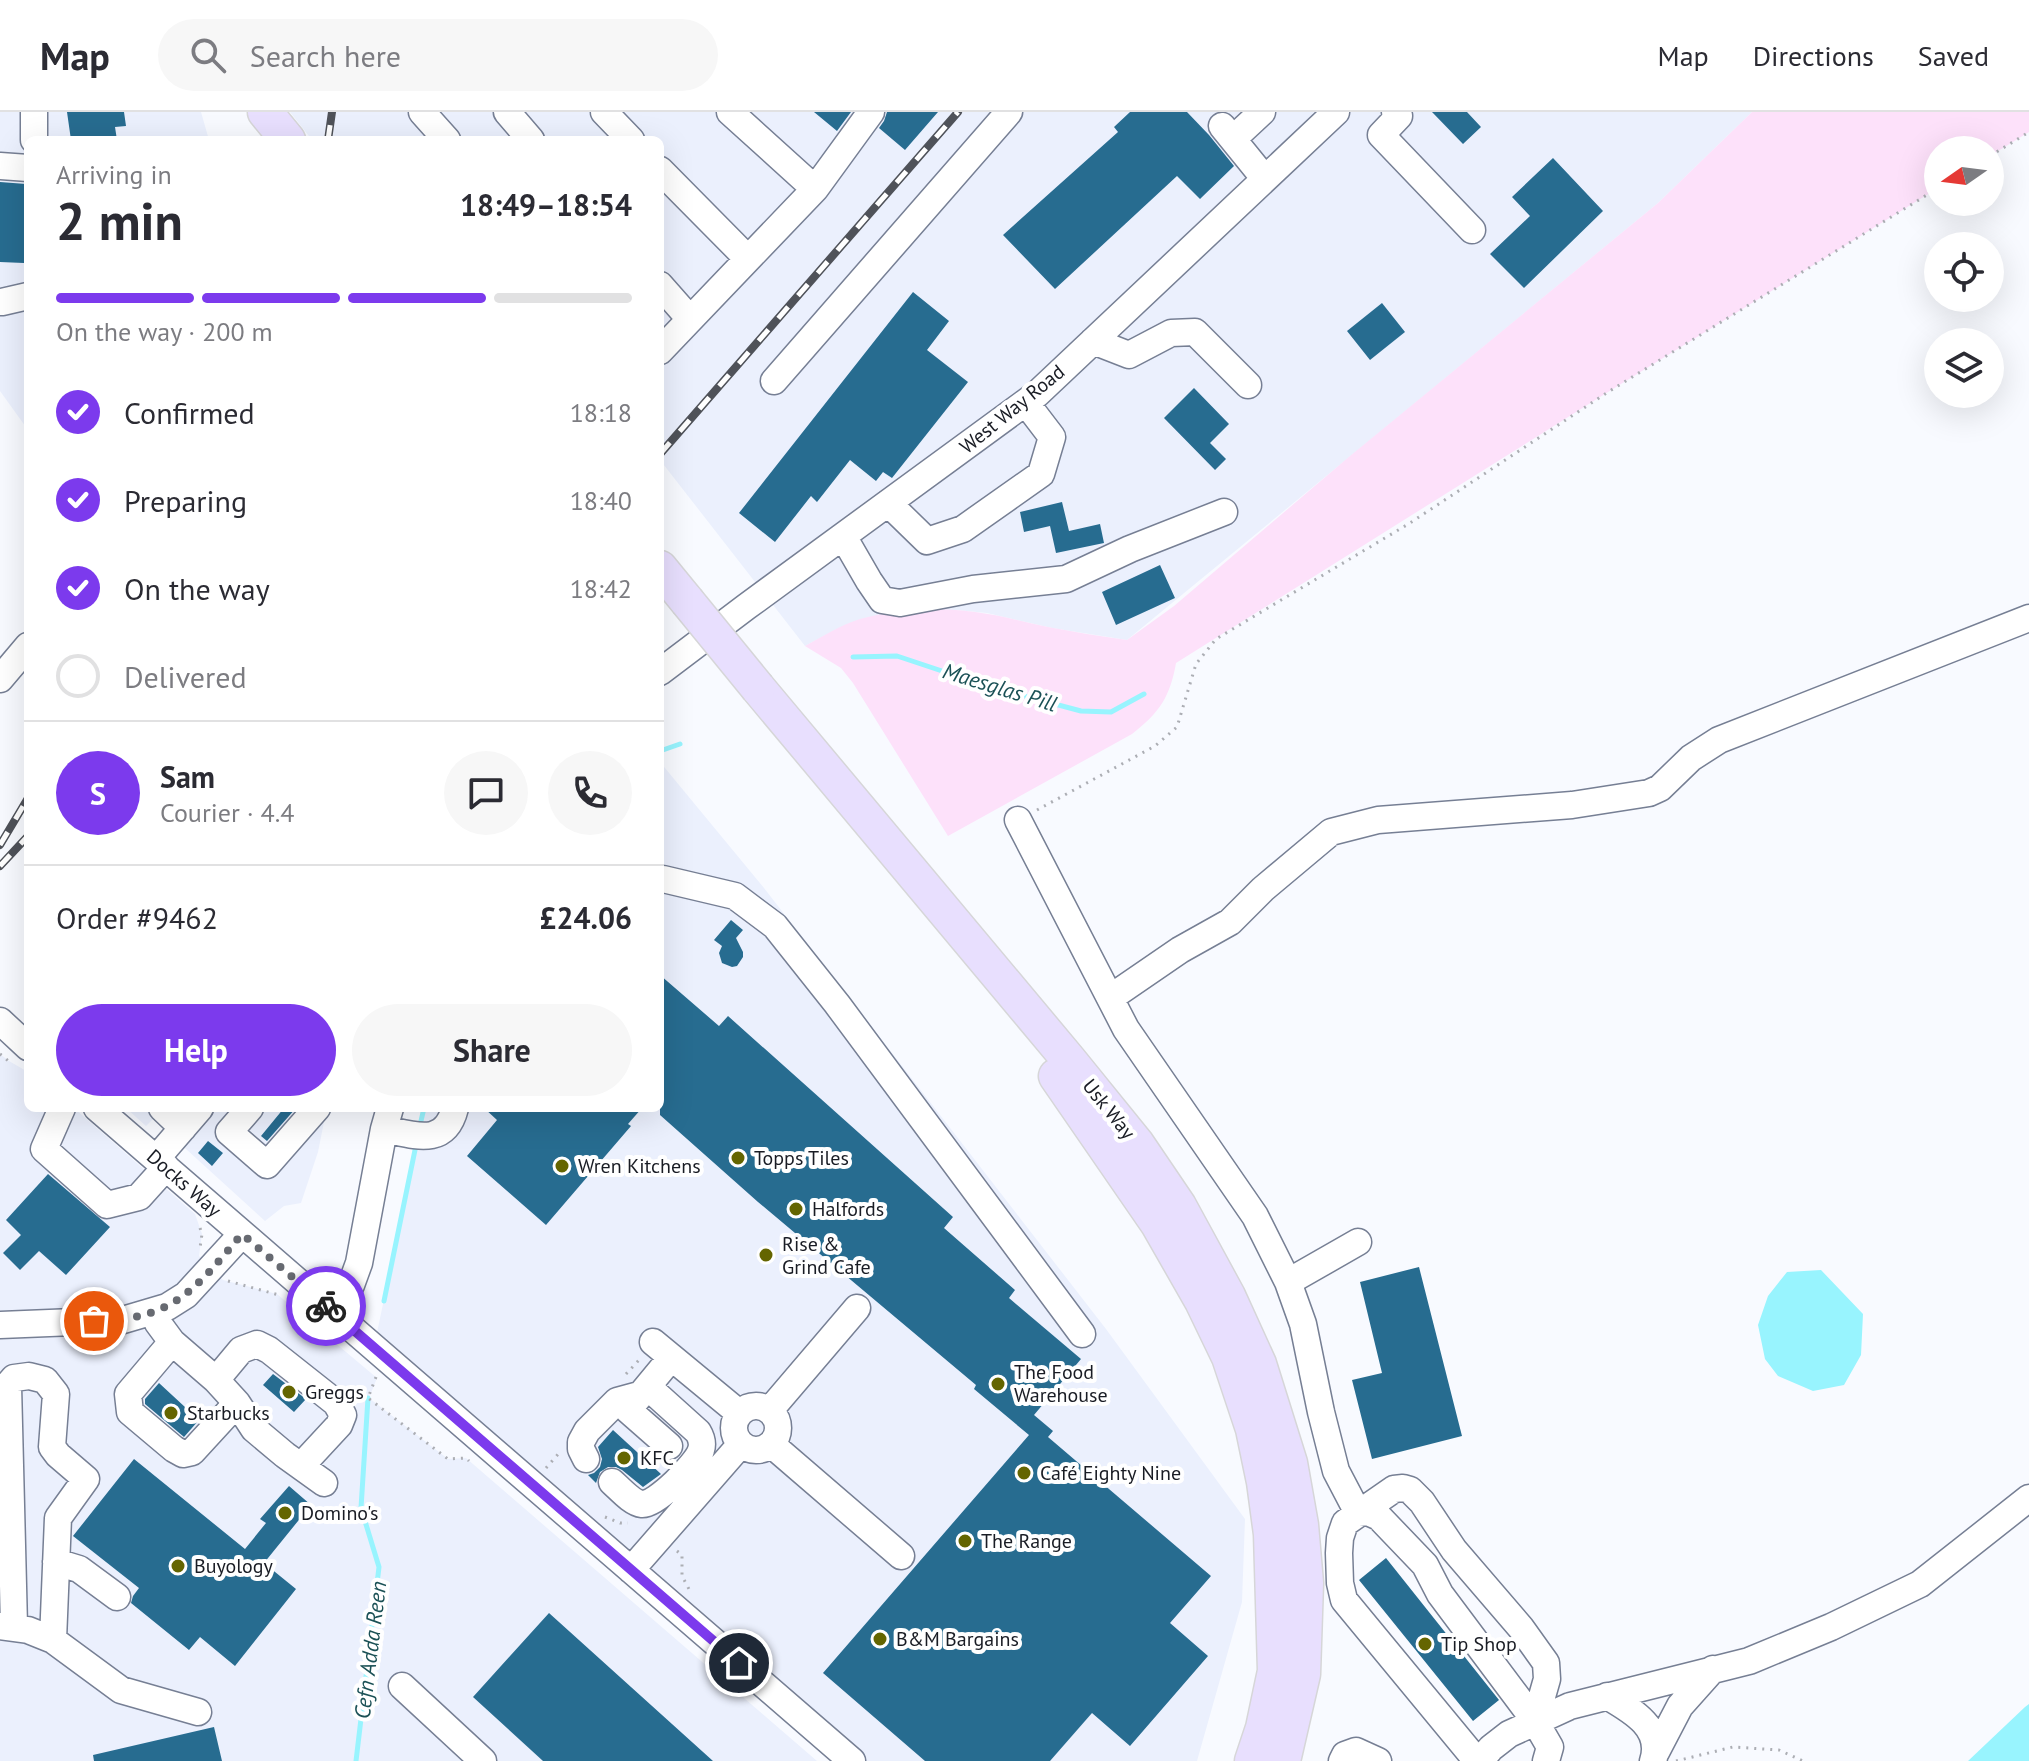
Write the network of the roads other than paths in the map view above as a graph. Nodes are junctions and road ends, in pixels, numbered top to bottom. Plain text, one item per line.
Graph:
1 (34, 112) edge
2 (265, 112) edge
3 (287, 112) edge
4 (422, 112) edge
5 (507, 112) edge
6 (604, 112) edge
7 (730, 112) edge
8 (871, 112) edge
9 (1009, 112) edge
10 (1262, 112) edge
11 (1336, 112) edge
12 (1395, 112) edge
13 (34, 136) edge
14 (284, 136) edge
15 (307, 136) edge
16 (443, 136) edge
17 (528, 136) edge
18 (627, 136) edge
19 (0, 166) edge
20 (24, 168) edge
21 (664, 174) edge
22 (1265, 179) junction
23 (815, 189) junction
24 (1472, 230) dead end
25 (748, 259) junction
26 (664, 290) edge
27 (24, 297) edge
28 (2, 302) dead end
29 (690, 319) junction
30 (1093, 341) junction
31 (664, 347) edge
32 (774, 381) dead end
33 (1248, 385) dead end
34 (1026, 403) junction
35 (888, 503) junction
36 (1224, 512) dead end
37 (843, 536) junction
38 (664, 578) edge
39 (674, 602) edge
40 (2029, 618) edge
41 (24, 651) edge
42 (664, 669) edge
43 (0, 679) edge
44 (750, 692) junction
45 (1018, 820) road end
46 (664, 879) edge
47 (1110, 998) junction
48 (0, 1021) edge
49 (24, 1043) edge
50 (60, 1112) edge
51 (102, 1112) edge
52 (246, 1112) edge
53 (313, 1112) edge
54 (454, 1112) edge
55 (192, 1117) edge
56 (387, 1119) edge
57 (229, 1132) junction
58 (161, 1163) junction
59 (242, 1234) junction
60 (1358, 1242) dead end
61 (1288, 1282) junction
62 (857, 1308) dead end
63 (330, 1309) junction
64 (153, 1312) junction
65 (0, 1325) edge
66 (1082, 1334) dead end
67 (172, 1342) junction
68 (216, 1380) junction
69 (645, 1391) junction
70 (237, 1403) junction
71 (770, 1410) junction
72 (739, 1413) junction
73 (741, 1444) junction
74 (771, 1444) junction
75 (669, 1446) dead end
76 (586, 1459) dead end
77 (301, 1466) junction
78 (612, 1482) dead end
79 (324, 1483) dead end
80 (2029, 1498) edge
81 (1358, 1513) junction
82 (901, 1556) dead end
83 (56, 1562) junction
84 (631, 1570) junction
85 (117, 1597) dead end
86 (7, 1626) edge
87 (53, 1640) junction
88 (1713, 1669) junction
89 (402, 1686) dead end
90 (1607, 1696) junction
91 (198, 1712) dead end
92 (1535, 1721) junction
93 (1661, 1758) edge
94 (483, 1761) edge
95 (852, 1761) edge
96 (1252, 1761) edge
97 (1283, 1761) edge
98 (1342, 1761) edge
99 (1378, 1761) edge
100 (1478, 1761) edge
101 (1546, 1761) edge

1 - 13 street
2 - 14 main road
3 - 15 main road
4 - 16 street
5 - 17 street
6 - 18 street
7 - 23 street
8 - 23 street
9 - 32 street
10 - 22 street
11 - 22 street, West Way Road
12 - 24 street
19 - 20 street
21 - 25 street
22 - 30 street, West Way Road
23 - 25 street
25 - 29 street
26 - 29 street
27 - 28 street
29 - 31 street
30 - 33 street
30 - 34 street, West Way Road
34 - 35 street, West Way Road
34 - 35 street
35 - 37 street, West Way Road
36 - 37 street
37 - 42 street, West Way Road
38 - 39 main road, Usk Way
39 - 44 main road, Usk Way, bridge
40 - 47 street
41 - 43 street
44 - 96 main road, Usk Way
44 - 97 main road, Usk Way
45 - 47 street
46 - 66 street
47 - 61 street
48 - 49 street
50 - 58 street
51 - 58 street, Docks Way
52 - 57 street
53 - 57 street
54 - 56 street
55 - 57 street
55 - 58 street
56 - 63 street
58 - 59 street, Docks Way
59 - 63 street, Docks Way
59 - 64 street
60 - 61 street
61 - 81 street
62 - 71 street
63 - 84 street, Docks Way
64 - 65 street
64 - 67 street
67 - 68 street
67 - 70 street
68 - 70 street
68 - 77 street
69 - 72 street
69 - 75 street
69 - 76 street
69 - 78 street
70 - 77 street
71 - 72 street
71 - 74 street
72 - 73 street
73 - 74 street
73 - 84 street
74 - 82 street
77 - 79 street
80 - 88 street
81 - 92 street
81 - 92 street
81 - 100 street
83 - 85 street
83 - 86 street
83 - 87 street
84 - 95 street, Docks Way
86 - 87 street
87 - 91 street
88 - 90 street
88 - 93 street
89 - 94 street
90 - 92 street
90 - 93 street
92 - 100 street
92 - 101 street
98 - 99 street

